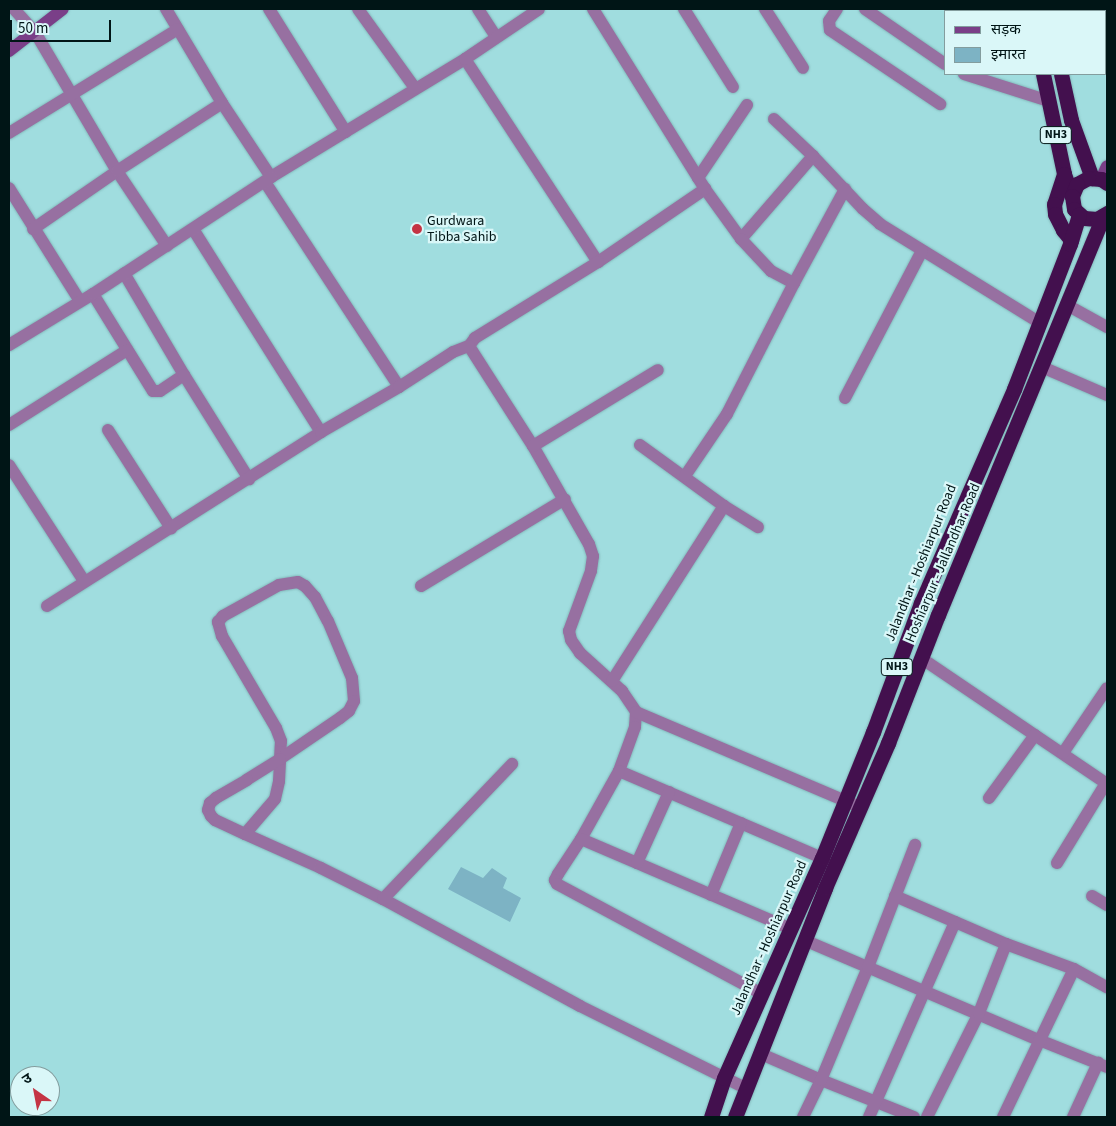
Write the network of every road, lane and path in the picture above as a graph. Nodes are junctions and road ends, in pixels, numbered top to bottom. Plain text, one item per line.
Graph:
1 (14, 9) edge
2 (63, 9) edge
3 (166, 9) edge
4 (270, 9) edge
5 (358, 9) edge
6 (478, 9) edge
7 (539, 9) edge
8 (593, 9) edge
9 (684, 9) edge
10 (765, 9) edge
11 (837, 9) edge
12 (865, 9) edge
13 (1025, 9) edge
14 (1030, 10) edge
15 (178, 29) junction
16 (35, 32) junction
17 (496, 37) junction
18 (9, 51) edge
19 (465, 59) junction
20 (944, 63) edge
21 (803, 68) dead end
22 (967, 75) edge
23 (1043, 75) edge
24 (1061, 75) edge
25 (733, 87) dead end
26 (415, 88) junction
27 (73, 96) junction
28 (1049, 101) junction
29 (222, 103) junction
30 (940, 104) dead end
31 (747, 105) dead end
32 (774, 119) dead end
33 (346, 132) junction
34 (9, 134) edge
35 (813, 156) junction
36 (117, 171) junction
37 (1064, 174) junction
38 (1102, 176) edge
39 (698, 178) junction
40 (268, 179) junction
41 (9, 188) edge
42 (705, 189) junction
43 (845, 189) junction
44 (1072, 196) junction
45 (1079, 214) junction
46 (1105, 215) edge
47 (34, 229) junction
48 (193, 229) junction
49 (741, 238) junction
50 (1072, 240) junction
51 (166, 246) junction
52 (922, 251) junction
53 (598, 262) junction
54 (124, 274) junction
55 (794, 282) junction
56 (93, 294) junction
57 (80, 301) junction
58 (1067, 305) junction
59 (1040, 323) junction
60 (1107, 327) edge
61 (9, 344) edge
62 (469, 346) junction
63 (127, 350) junction
64 (1042, 367) junction
65 (658, 370) dead end
66 (184, 375) junction
67 (399, 387) junction
68 (1107, 395) edge
69 (845, 398) dead end
70 (9, 425) edge
71 (108, 430) dead end
72 (321, 432) junction
73 (640, 444) dead end
74 (533, 446) junction
75 (9, 465) edge
76 (685, 476) junction
77 (248, 479) junction
78 (564, 499) junction
79 (724, 506) junction
80 (758, 527) dead end
81 (171, 528) junction
82 (84, 581) junction
83 (421, 586) dead end
84 (47, 606) dead end
85 (921, 658) junction
86 (612, 681) junction
87 (1107, 688) edge
88 (636, 712) junction
89 (1035, 735) junction
90 (1062, 753) junction
91 (280, 759) junction
92 (512, 764) dead end
93 (619, 771) junction
94 (1107, 783) edge
95 (669, 792) junction
96 (989, 798) dead end
97 (844, 800) junction
98 (860, 807) junction
99 (741, 823) junction
100 (246, 834) junction
101 (581, 839) junction
102 (915, 845) dead end
103 (822, 858) junction
104 (637, 863) junction
105 (1057, 863) dead end
106 (711, 895) junction
107 (895, 896) junction
108 (1092, 896) dead end
109 (383, 899) junction
110 (1107, 905) edge
111 (955, 922) junction
112 (791, 929) junction
113 (804, 940) junction
114 (1006, 944) junction
115 (868, 967) junction
116 (1074, 969) junction
117 (1107, 987) edge
118 (925, 990) junction
119 (762, 994) junction
120 (979, 1013) junction
121 (1039, 1040) junction
122 (761, 1054) junction
123 (1102, 1065) edge
124 (724, 1078) junction
125 (821, 1080) junction
126 (747, 1089) junction
127 (876, 1101) junction
128 (711, 1117) edge
129 (735, 1117) edge
130 (803, 1117) edge
131 (869, 1117) edge
132 (914, 1117) edge
133 (927, 1117) edge
134 (1003, 1117) edge
135 (1073, 1117) edge

1 - 16 street
2 - 16 street
3 - 15 street
4 - 33 street
5 - 26 street
6 - 17 street
7 - 17 street
8 - 39 street
9 - 25 street
10 - 21 street
11 - 30 street
12 - 20 street
13 - 14 street
15 - 27 street
15 - 29 street
16 - 18 street
16 - 27 street
17 - 19 street
19 - 26 street
19 - 53 street
22 - 28 street
23 - 28 highway, NH3
24 - 38 highway, NH3
26 - 33 street
27 - 34 street
27 - 36 street
28 - 37 highway, NH3
29 - 36 street
29 - 40 street
31 - 39 street
32 - 35 street
33 - 40 street
35 - 43 street
35 - 49 street
36 - 47 street
36 - 51 street
37 - 44 highway, NH3
37 - 50 highway
38 - 44 highway
39 - 42 street
40 - 48 street
40 - 67 street
41 - 47 street
42 - 49 street
42 - 53 street
43 - 52 street
43 - 55 street
44 - 45 highway
45 - 46 highway
45 - 50 highway, Jalandhar - Hoshiarpur Road / NH3
46 - 58 highway, Hoshiarpur - Jallandhar Road / NH3
47 - 57 street
48 - 51 street
48 - 72 street
49 - 55 street
50 - 59 highway, Jalandhar - Hoshiarpur Road / NH3
51 - 54 street
52 - 59 street
52 - 69 street
53 - 62 street
54 - 56 street
54 - 66 street
55 - 76 street
56 - 57 street
56 - 63 street
57 - 61 street
58 - 60 street
58 - 64 highway, Hoshiarpur - Jallandhar Road / NH3
59 - 97 highway, Jalandhar - Hoshiarpur Road / NH3
62 - 67 street
62 - 74 street
63 - 66 street
63 - 70 street
64 - 68 street
64 - 85 highway, Hoshiarpur - Jallandhar Road / NH3
65 - 74 street
66 - 77 street
67 - 72 street
71 - 81 street
72 - 77 street
73 - 76 street
74 - 78 street
75 - 82 street
76 - 79 street
77 - 81 street
78 - 83 street
78 - 86 street
79 - 80 street
79 - 86 street
81 - 82 street
82 - 84 street
85 - 89 street
85 - 98 highway, Hoshiarpur - Jallandhar Road / NH3
86 - 88 street
87 - 90 street
88 - 93 street
88 - 97 street
89 - 90 street
89 - 96 street
90 - 94 street
91 - 91 street
91 - 100 street
91 - 100 street
92 - 109 street
93 - 95 street
93 - 101 street
94 - 105 street
95 - 99 street
95 - 104 street
97 - 98 street
97 - 103 highway, Jalandhar - Hoshiarpur Road / NH3
98 - 113 highway, Hoshiarpur - Jallandhar Road / NH3
99 - 103 street
99 - 106 street
100 - 109 street
101 - 104 street
101 - 119 street
102 - 107 street
103 - 112 highway, Jalandhar - Hoshiarpur Road / NH3
104 - 106 street
106 - 112 street
107 - 111 street
107 - 115 street
108 - 110 street
109 - 124 street
111 - 114 street
111 - 118 street
112 - 119 highway, Jalandhar - Hoshiarpur Road / NH3
113 - 115 street
113 - 122 highway, Hoshiarpur - Jallandhar Road / NH3
114 - 116 street
114 - 120 street
115 - 118 street
115 - 125 street
116 - 117 street
116 - 121 street
118 - 120 street
118 - 127 street
119 - 124 highway, Jalandhar - Hoshiarpur Road / NH3
120 - 121 street
120 - 133 street
121 - 123 street
121 - 134 street
122 - 125 street
122 - 126 highway, Hoshiarpur - Jallandhar Road / NH3
123 - 135 street
124 - 126 street
124 - 128 highway, Jalandhar - Hoshiarpur Road / NH3
125 - 127 street
125 - 130 street
126 - 129 highway, Hoshiarpur - Jallandhar Road / NH3
127 - 131 street
127 - 132 street

